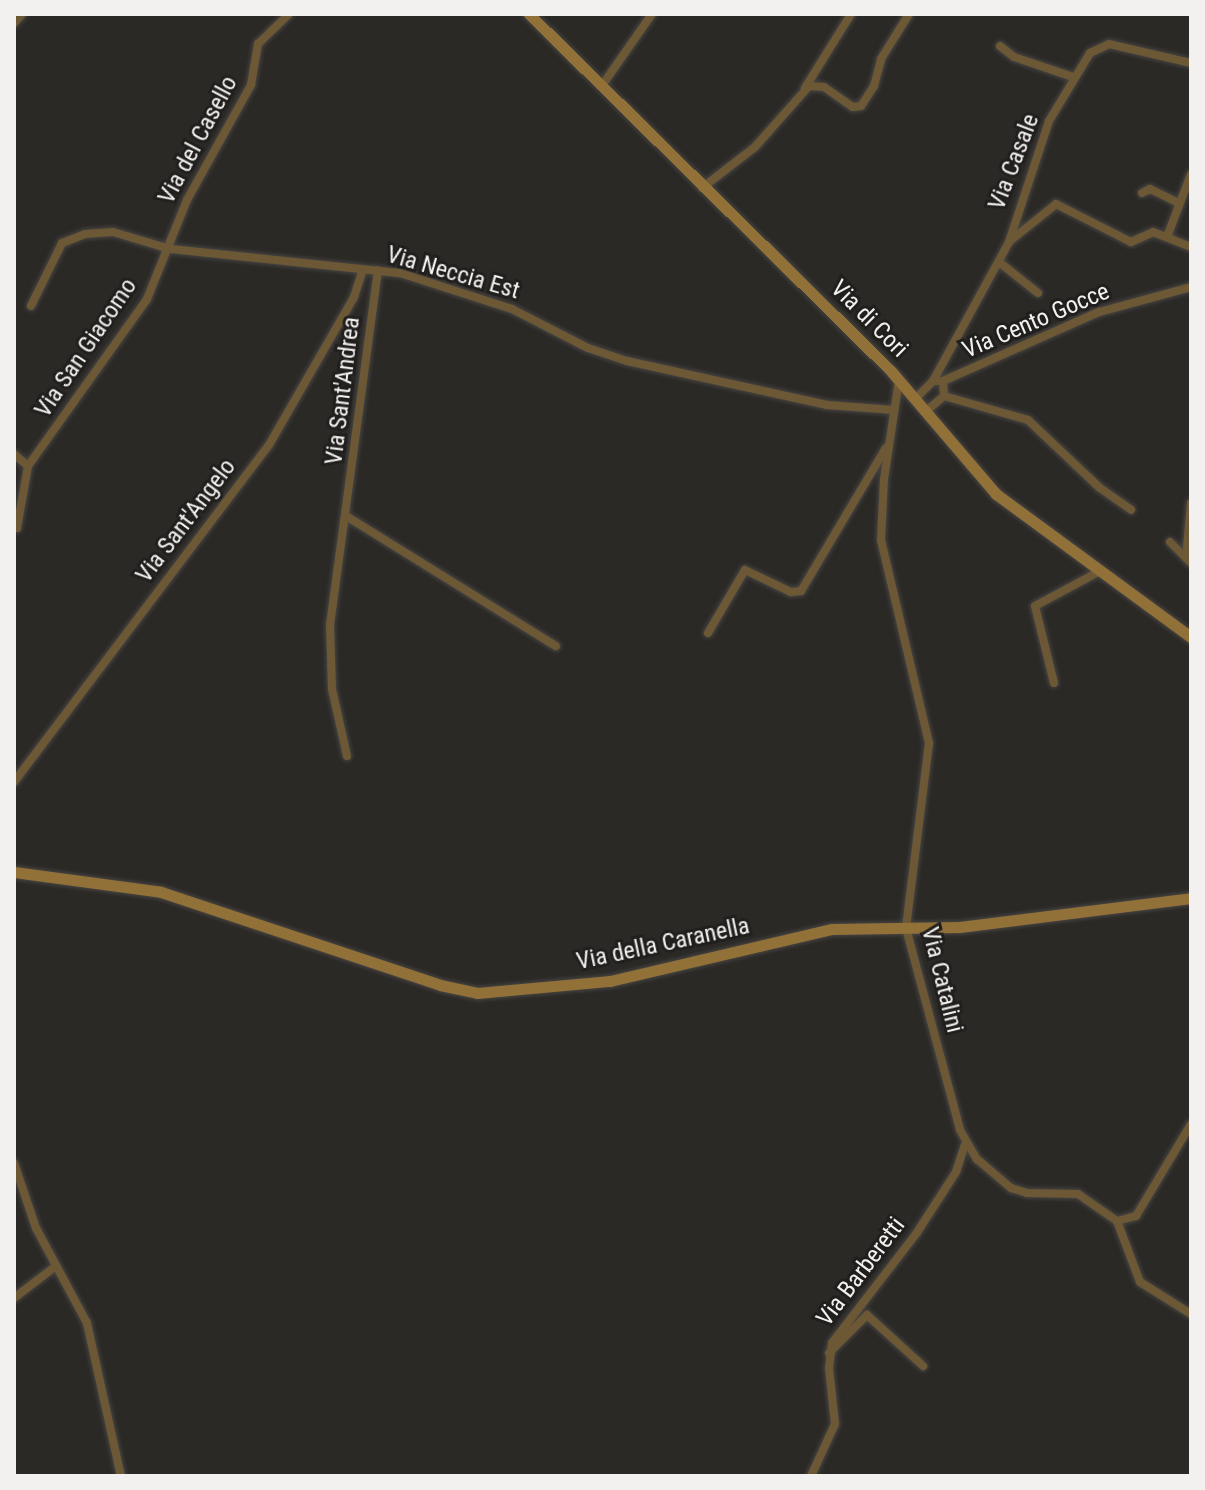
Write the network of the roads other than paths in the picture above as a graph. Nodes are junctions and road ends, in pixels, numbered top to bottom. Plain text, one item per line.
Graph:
1 (22, 14) edge
2 (289, 14) edge
3 (529, 14) edge
4 (652, 14) edge
5 (851, 14) edge
6 (909, 14) edge
7 (14, 23) edge
8 (1000, 46) dead end
9 (1191, 63) edge
10 (1073, 77) junction
11 (601, 87) junction
12 (805, 88) junction
13 (1191, 174) edge
14 (702, 188) junction
15 (1142, 193) dead end
16 (1179, 203) junction
17 (1167, 237) junction
18 (1009, 242) junction
19 (1191, 247) edge
20 (170, 249) junction
21 (999, 262) junction
22 (363, 269) junction
23 (378, 270) junction
24 (1191, 287) edge
25 (1038, 293) dead end
26 (31, 306) dead end
27 (899, 380) junction
28 (938, 381) junction
29 (944, 396) junction
30 (915, 399) junction
31 (894, 410) junction
32 (925, 412) junction
33 (889, 444) junction
34 (14, 454) edge
35 (28, 466) junction
36 (1191, 503) edge
37 (1131, 510) dead end
38 (346, 516) junction
39 (17, 528) dead end
40 (1170, 542) dead end
41 (1189, 560) edge
42 (1102, 570) junction
43 (708, 633) dead end
44 (1191, 637) edge
45 (556, 646) dead end
46 (1054, 683) dead end
47 (347, 756) dead end
48 (14, 782) edge
49 (14, 872) edge
50 (1191, 898) edge
51 (906, 928) junction
52 (1191, 1124) edge
53 (965, 1145) junction
54 (14, 1163) edge
55 (1117, 1221) junction
56 (56, 1266) junction
57 (14, 1298) edge
58 (1191, 1314) edge
59 (829, 1353) junction
60 (923, 1366) dead end
61 (121, 1476) edge
62 (811, 1476) edge

1 - 7 street
2 - 20 street, Via del Casello
3 - 11 main road, Via di Cori
4 - 11 street
5 - 12 street
6 - 12 street
8 - 10 street
9 - 10 street, Via Casale
10 - 18 street, Via Casale
11 - 14 main road, Via di Cori
12 - 14 street
13 - 16 street
14 - 27 main road, Via di Cori
15 - 16 street
16 - 17 street
17 - 18 street
17 - 19 street
18 - 21 street, Via Casale
20 - 22 street, Via Neccia Est
20 - 26 street, Via Neccia Est
20 - 35 street, Via San Giacomo
21 - 25 street
21 - 28 street, Via Casale
22 - 23 street, Via Neccia Est
22 - 48 street, Via Sant'Angelo
23 - 31 street, Via Neccia Est
23 - 38 street, Via Sant'Andrea
24 - 28 street, Via Cento Gocce
27 - 30 main road, Via di Cori
27 - 31 street, Via Catalini
28 - 29 street
28 - 30 street
29 - 32 street
29 - 37 street
30 - 32 main road, Via di Cori
31 - 33 street, Via Catalini
32 - 42 main road, Via di Cori
33 - 43 street
33 - 51 street, Via Catalini
34 - 35 street
35 - 39 street, Via San Giacomo
36 - 41 street
38 - 45 street
38 - 47 street, Via Sant'Andrea
40 - 41 street
42 - 44 main road, Via di Cori
42 - 46 street
49 - 51 main road, Via della Caranella
50 - 51 main road, Via della Caranella
51 - 53 street, Via Catalini
52 - 55 street
53 - 55 street
53 - 59 street, Via Barberetti
54 - 56 street
55 - 58 street
56 - 57 street
56 - 61 street
59 - 60 street
59 - 62 street, Via Barberetti

